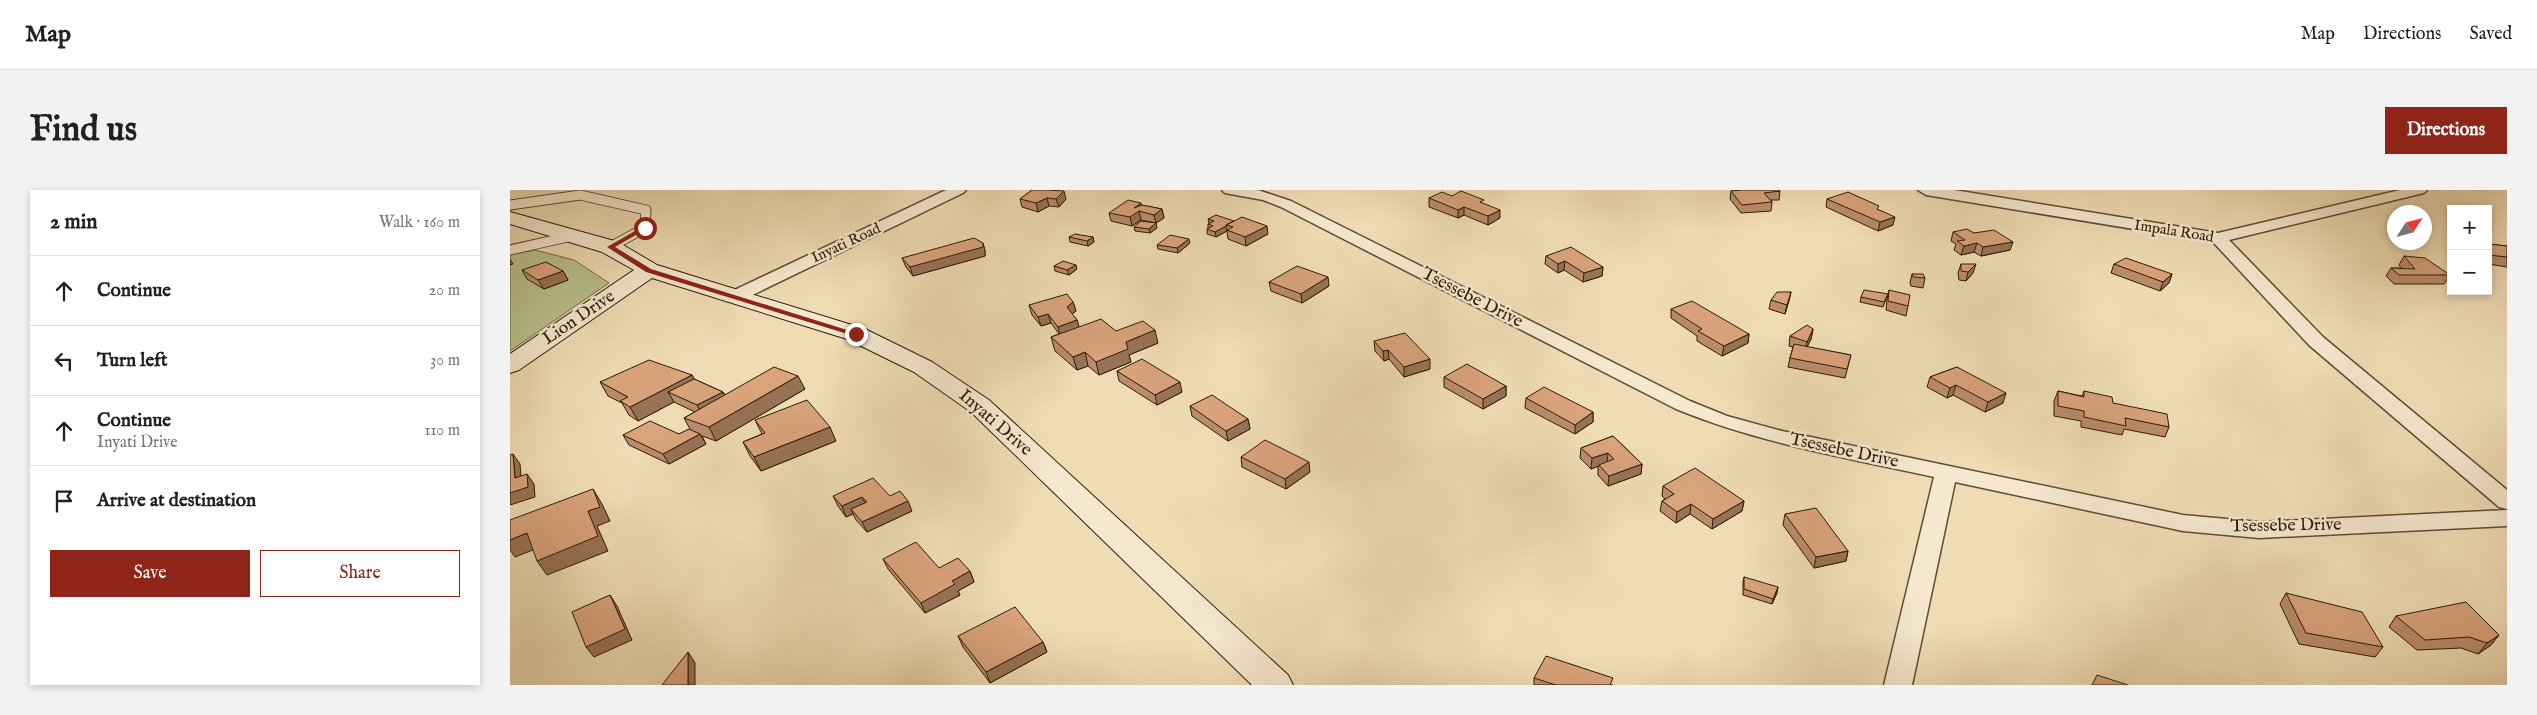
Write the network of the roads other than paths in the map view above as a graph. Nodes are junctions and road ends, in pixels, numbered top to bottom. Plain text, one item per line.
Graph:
1 (958, 190) edge
2 (1230, 190) edge
3 (1926, 190) edge
4 (2419, 190) edge
5 (510, 206) edge
6 (510, 218) edge
7 (572, 236) junction
8 (2218, 238) junction
9 (610, 247) junction
10 (510, 250) edge
11 (649, 270) junction
12 (734, 296) junction
13 (510, 365) edge
14 (1946, 473) junction
15 (2507, 502) edge
16 (2507, 518) edge
17 (1275, 685) edge
18 (1898, 685) edge

1 - 12 street, Inyati Road
2 - 14 street, Tsessebe Drive
3 - 8 street, Impala Road
4 - 8 street, Impala Road
5 - 9 lane
6 - 7 street, Inyati Drive
7 - 9 street, Inyati Drive
7 - 10 lane
8 - 15 street
9 - 11 street, Inyati Drive
11 - 12 street, Inyati Drive
11 - 13 street, Lion Drive
12 - 17 street, Inyati Drive
14 - 16 street, Tsessebe Drive
14 - 18 street

